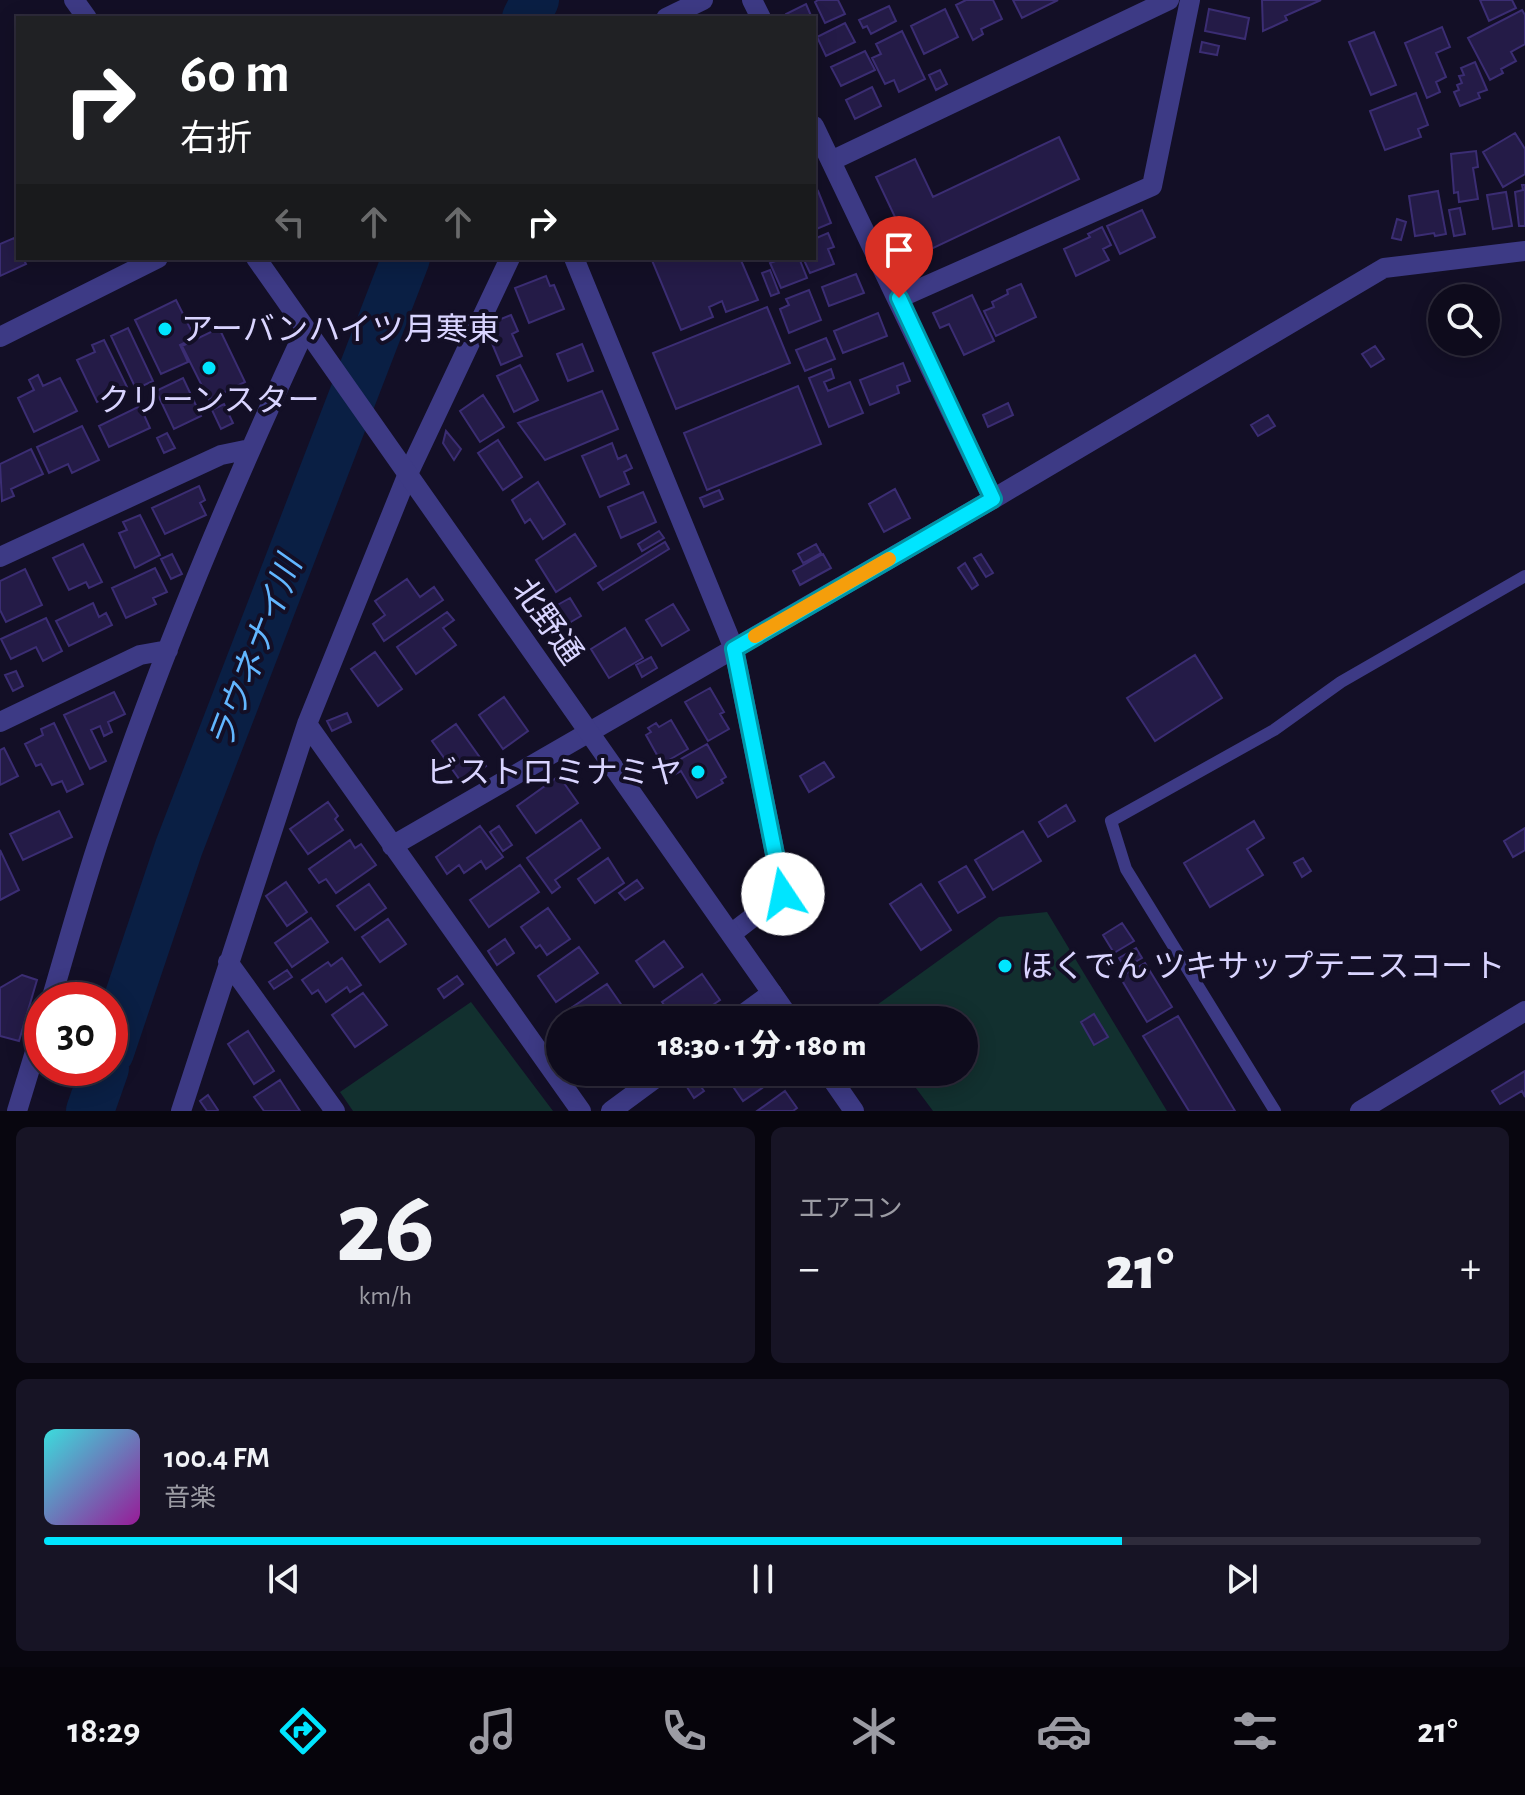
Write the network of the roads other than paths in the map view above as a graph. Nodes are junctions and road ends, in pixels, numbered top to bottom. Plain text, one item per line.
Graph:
1 (703, 0) edge
2 (1169, 0) edge
3 (1190, 0) edge
4 (670, 16) edge
5 (816, 130) edge
6 (831, 161) junction
7 (1525, 251) edge
8 (154, 260) edge
9 (257, 260) edge
10 (509, 260) edge
11 (575, 260) edge
12 (899, 298) junction
13 (0, 337) edge
14 (311, 338) junction
15 (250, 449) junction
16 (403, 470) junction
17 (993, 499) junction
18 (0, 557) edge
19 (1525, 576) edge
20 (734, 649) junction
21 (168, 650) junction
22 (0, 722) edge
23 (307, 724) junction
24 (590, 732) junction
25 (392, 846) junction
26 (731, 934) junction
27 (228, 962) junction
28 (56, 982) edge
29 (772, 993) junction
30 (754, 1006) edge
31 (781, 1006) edge
32 (1525, 1011) edge
33 (25, 1086) edge
34 (645, 1086) edge
35 (837, 1086) edge
36 (0, 1098) edge
37 (17, 1111) edge
38 (181, 1111) edge
39 (335, 1111) edge
40 (581, 1111) edge
41 (611, 1111) edge
42 (854, 1111) edge
43 (1275, 1111) edge
44 (1360, 1111) edge

1 - 4 street
2 - 6 street
3 - 12 street
5 - 6 street
6 - 12 street
7 - 17 street
8 - 13 street
9 - 14 street, 北野通
10 - 16 street
11 - 20 street
12 - 17 street
14 - 15 street
14 - 16 street, 北野通
15 - 18 street
15 - 21 street
16 - 23 street
16 - 24 street, 北野通
17 - 20 street
19 - 43 lane
20 - 24 street
20 - 26 street
21 - 22 street
21 - 28 street
23 - 25 street
23 - 27 street
24 - 25 street
24 - 26 street, 北野通
25 - 40 street
26 - 29 street, 北野通
27 - 38 street
27 - 39 street
29 - 30 street
29 - 31 street, 北野通
32 - 44 street
33 - 37 street
34 - 41 street
35 - 42 street
36 - 37 street

